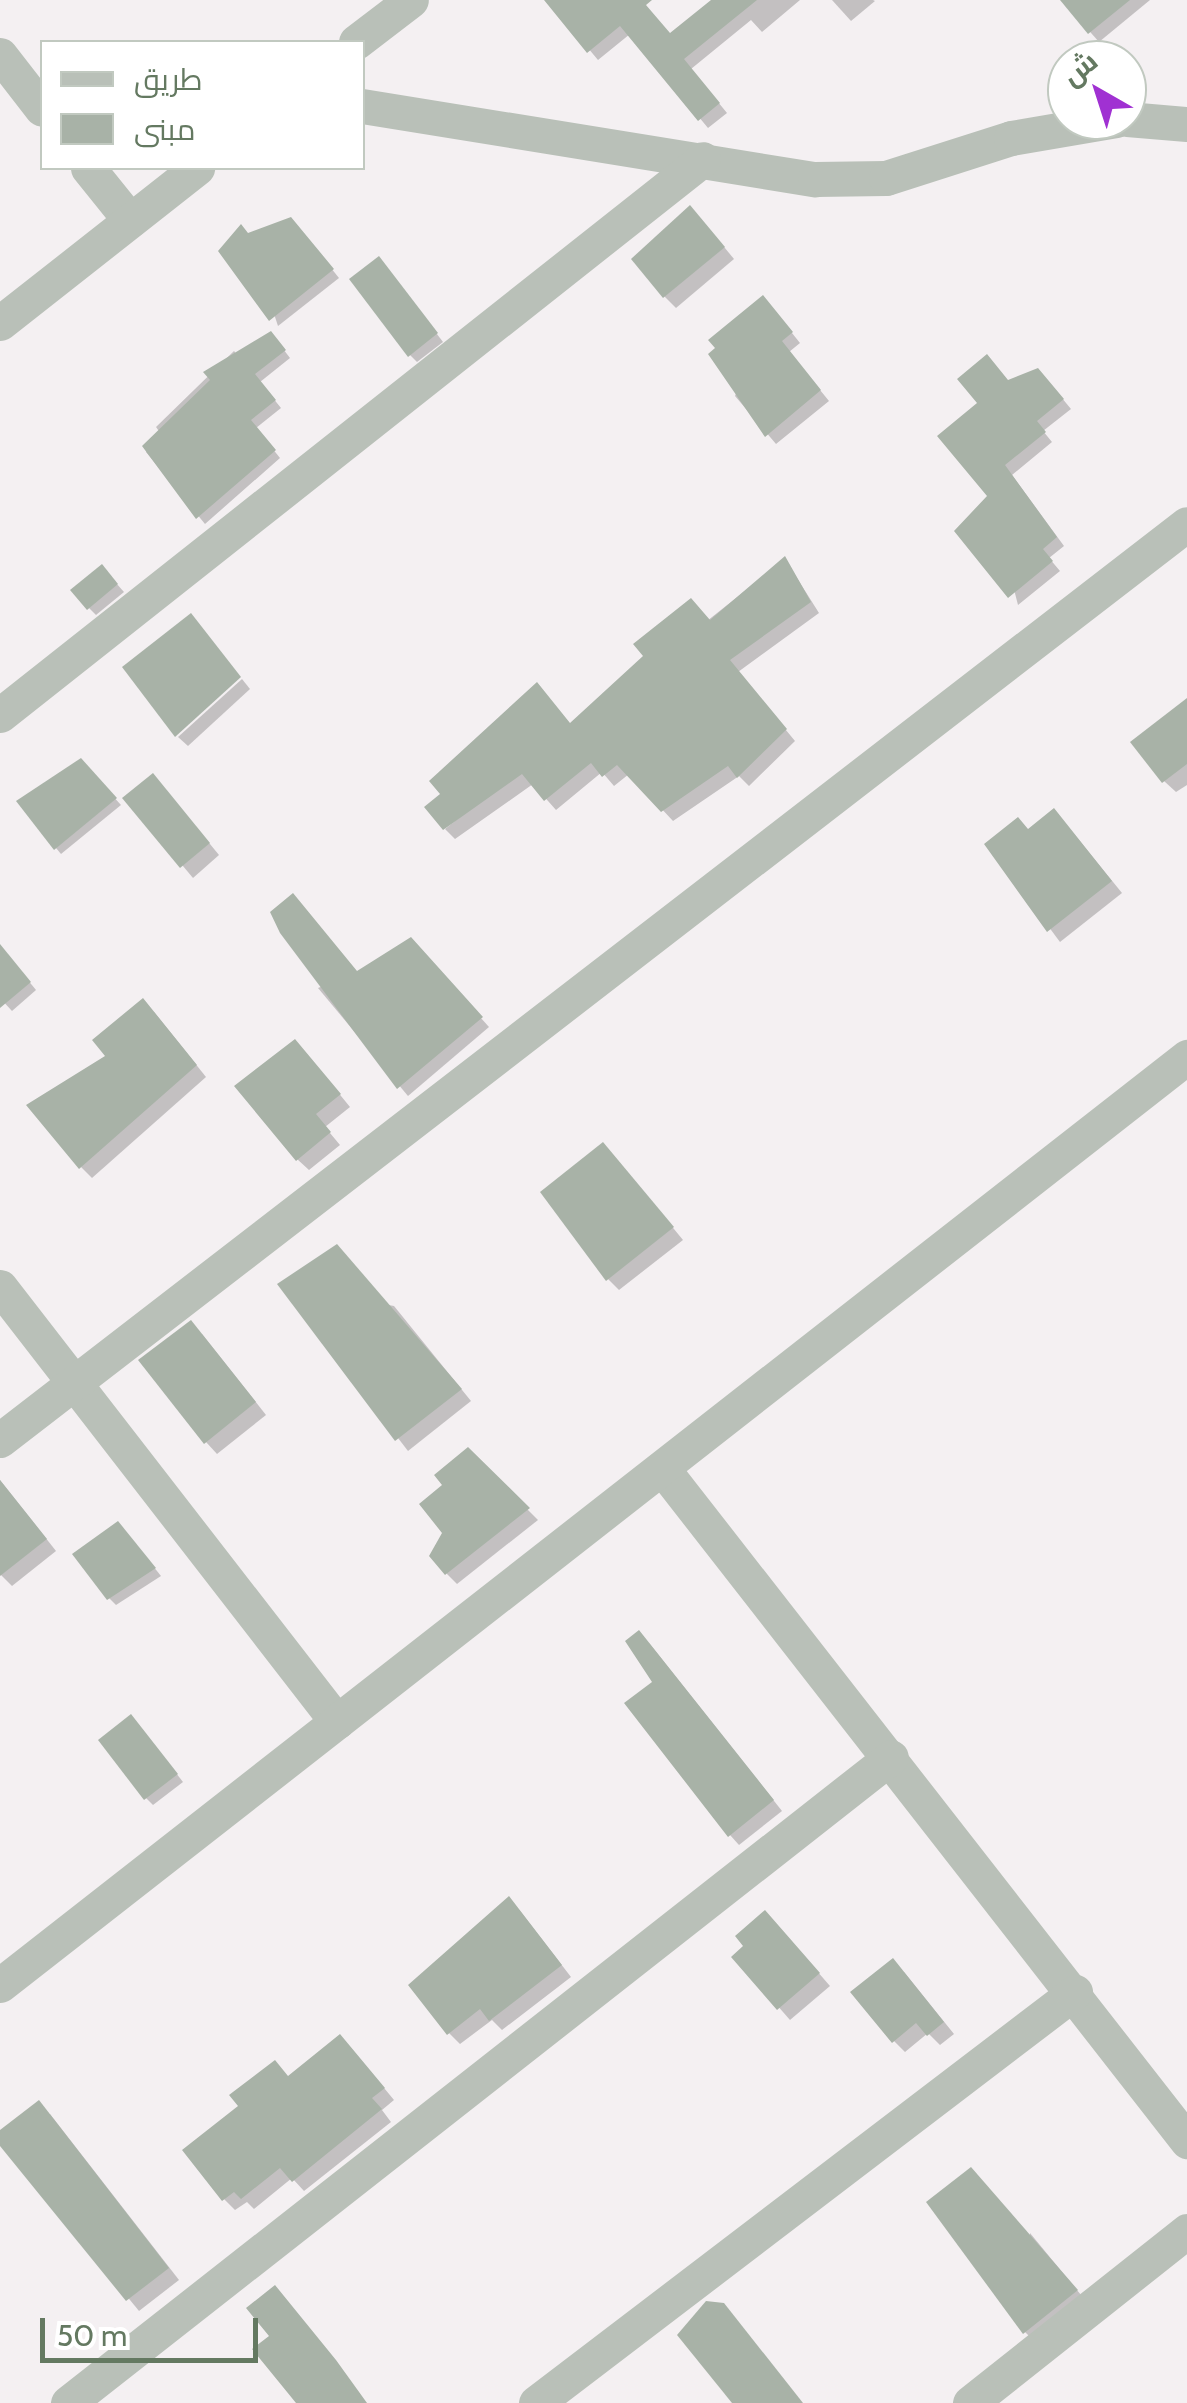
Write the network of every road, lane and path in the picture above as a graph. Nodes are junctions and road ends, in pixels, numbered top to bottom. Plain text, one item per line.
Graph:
1 (411, 0) edge
2 (359, 40) edge
3 (0, 55) edge
4 (365, 106) edge
5 (40, 107) edge
6 (1147, 121) edge
7 (1187, 124) edge
8 (1047, 132) edge
9 (703, 159) junction
10 (90, 170) edge
11 (194, 170) edge
12 (130, 220) junction
13 (0, 323) edge
14 (1187, 524) edge
15 (0, 715) edge
16 (1187, 1057) edge
17 (0, 1287) edge
18 (75, 1383) junction
19 (0, 1440) edge
20 (662, 1468) junction
21 (337, 1722) junction
22 (891, 1757) junction
23 (0, 1985) edge
24 (1075, 1992) junction
25 (1187, 2141) edge
26 (1187, 2231) edge
27 (68, 2403) edge
28 (536, 2403) edge
29 (970, 2403) edge

1 - 2 street
3 - 5 street
4 - 9 street
6 - 7 street
8 - 9 street
9 - 15 street
10 - 12 street
11 - 12 street
12 - 13 street
14 - 18 street
16 - 20 street
17 - 18 street
18 - 19 street
18 - 21 street
20 - 21 street
20 - 22 street
21 - 23 street
22 - 24 street
22 - 27 street
24 - 25 street
24 - 28 street
26 - 29 street

